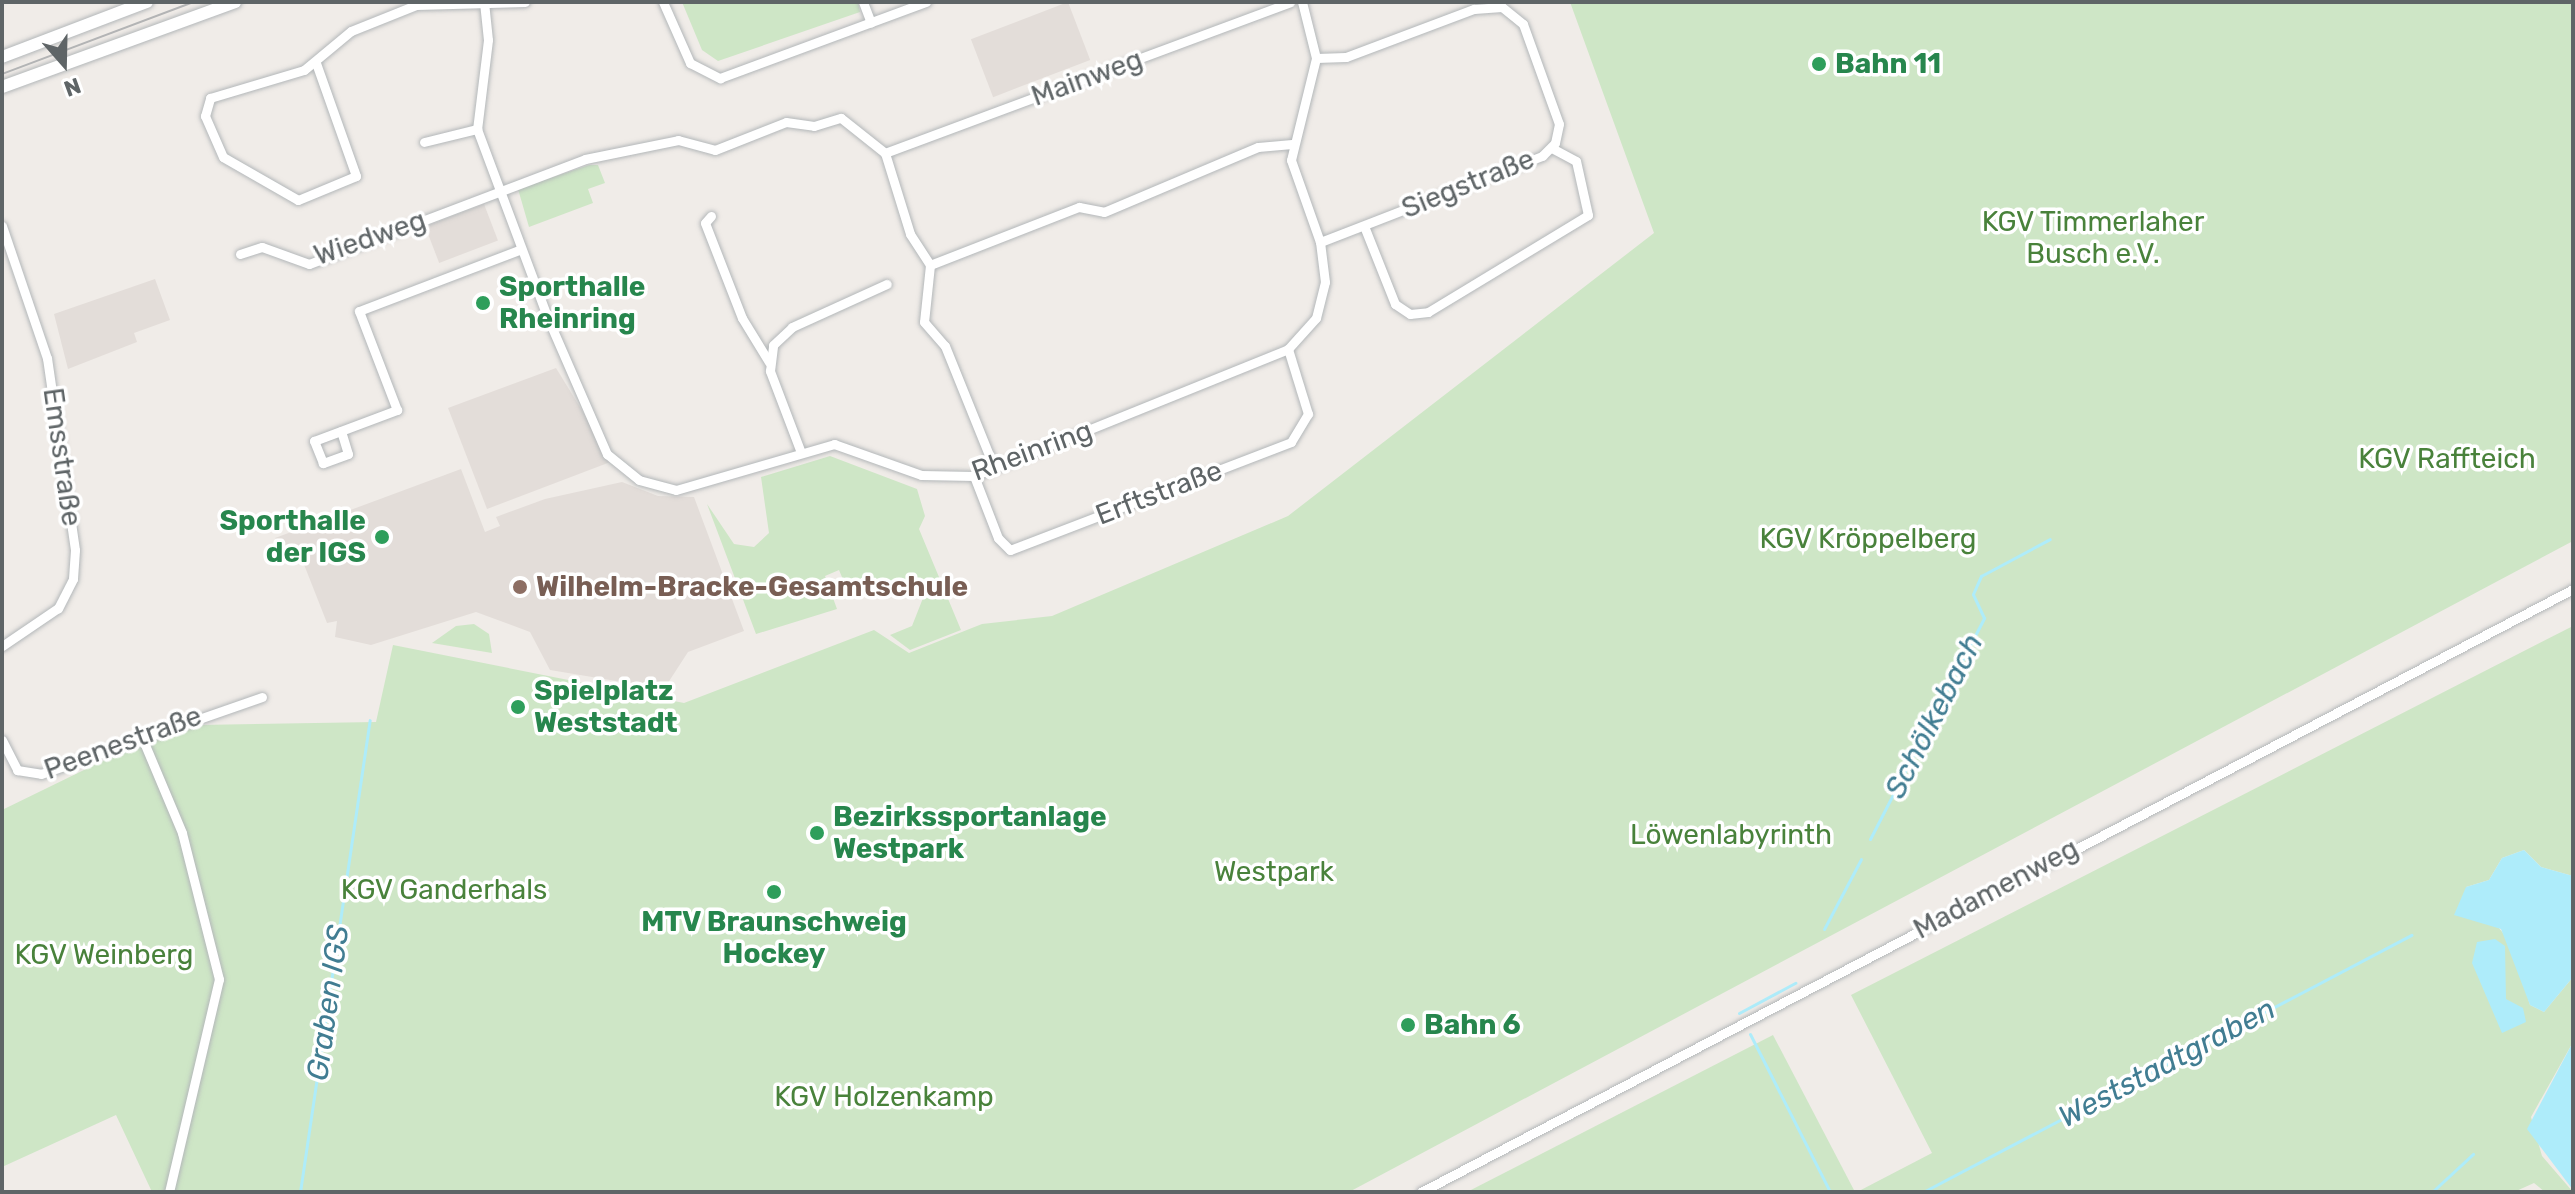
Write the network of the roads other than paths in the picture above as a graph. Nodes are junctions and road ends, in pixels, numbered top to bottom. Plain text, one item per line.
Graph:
1 (147, 2) edge
2 (235, 2) edge
3 (525, 2) edge
4 (663, 2) edge
5 (863, 2) edge
6 (926, 2) edge
7 (1290, 2) edge
8 (1302, 2) edge
9 (485, 5) edge
10 (871, 23) junction
11 (2, 57) edge
12 (1316, 58) junction
13 (316, 63) junction
14 (2, 87) edge
15 (477, 129) junction
16 (424, 142) dead end
17 (1292, 144) junction
18 (1552, 148) junction
19 (885, 153) junction
20 (499, 191) junction
21 (711, 216) dead end
22 (2, 226) edge
23 (1364, 226) junction
24 (4, 237) edge
25 (1320, 242) junction
26 (521, 249) junction
27 (240, 254) dead end
28 (930, 265) junction
29 (887, 284) dead end
30 (1288, 349) junction
31 (769, 362) junction
32 (341, 431) dead end
33 (800, 450) junction
34 (994, 467) junction
35 (974, 476) junction
36 (2573, 589) edge
37 (2, 646) edge
38 (262, 697) dead end
39 (2, 740) edge
40 (143, 740) junction
41 (169, 1192) edge
42 (1421, 1192) edge

1 - 11 street
2 - 14 street
3 - 9 street
4 - 10 street
5 - 10 street
6 - 10 street
7 - 19 street, Mainweg
8 - 12 street
9 - 13 street
9 - 15 street, Rheinring
12 - 17 street
12 - 18 street, Siegstraße
13 - 13 street
15 - 16 street
15 - 20 street, Rheinring
17 - 25 street
17 - 28 street
18 - 23 street, Siegstraße
18 - 23 street
19 - 20 street, Wiedweg
19 - 28 street
20 - 26 street, Rheinring
20 - 27 street, Wiedweg
21 - 31 street
22 - 24 street, Emsstraße
23 - 25 street, Siegstraße
24 - 37 street, Emsstraße
25 - 30 street
26 - 32 street
26 - 33 street, Rheinring
28 - 34 street
29 - 31 street
30 - 34 street, Rheinring
30 - 35 street, Erftstraße
31 - 33 street
33 - 35 street, Rheinring
34 - 35 street, Rheinring
36 - 42 street, Madamenweg
38 - 40 street, Peenestraße
39 - 40 street, Peenestraße
40 - 41 street

